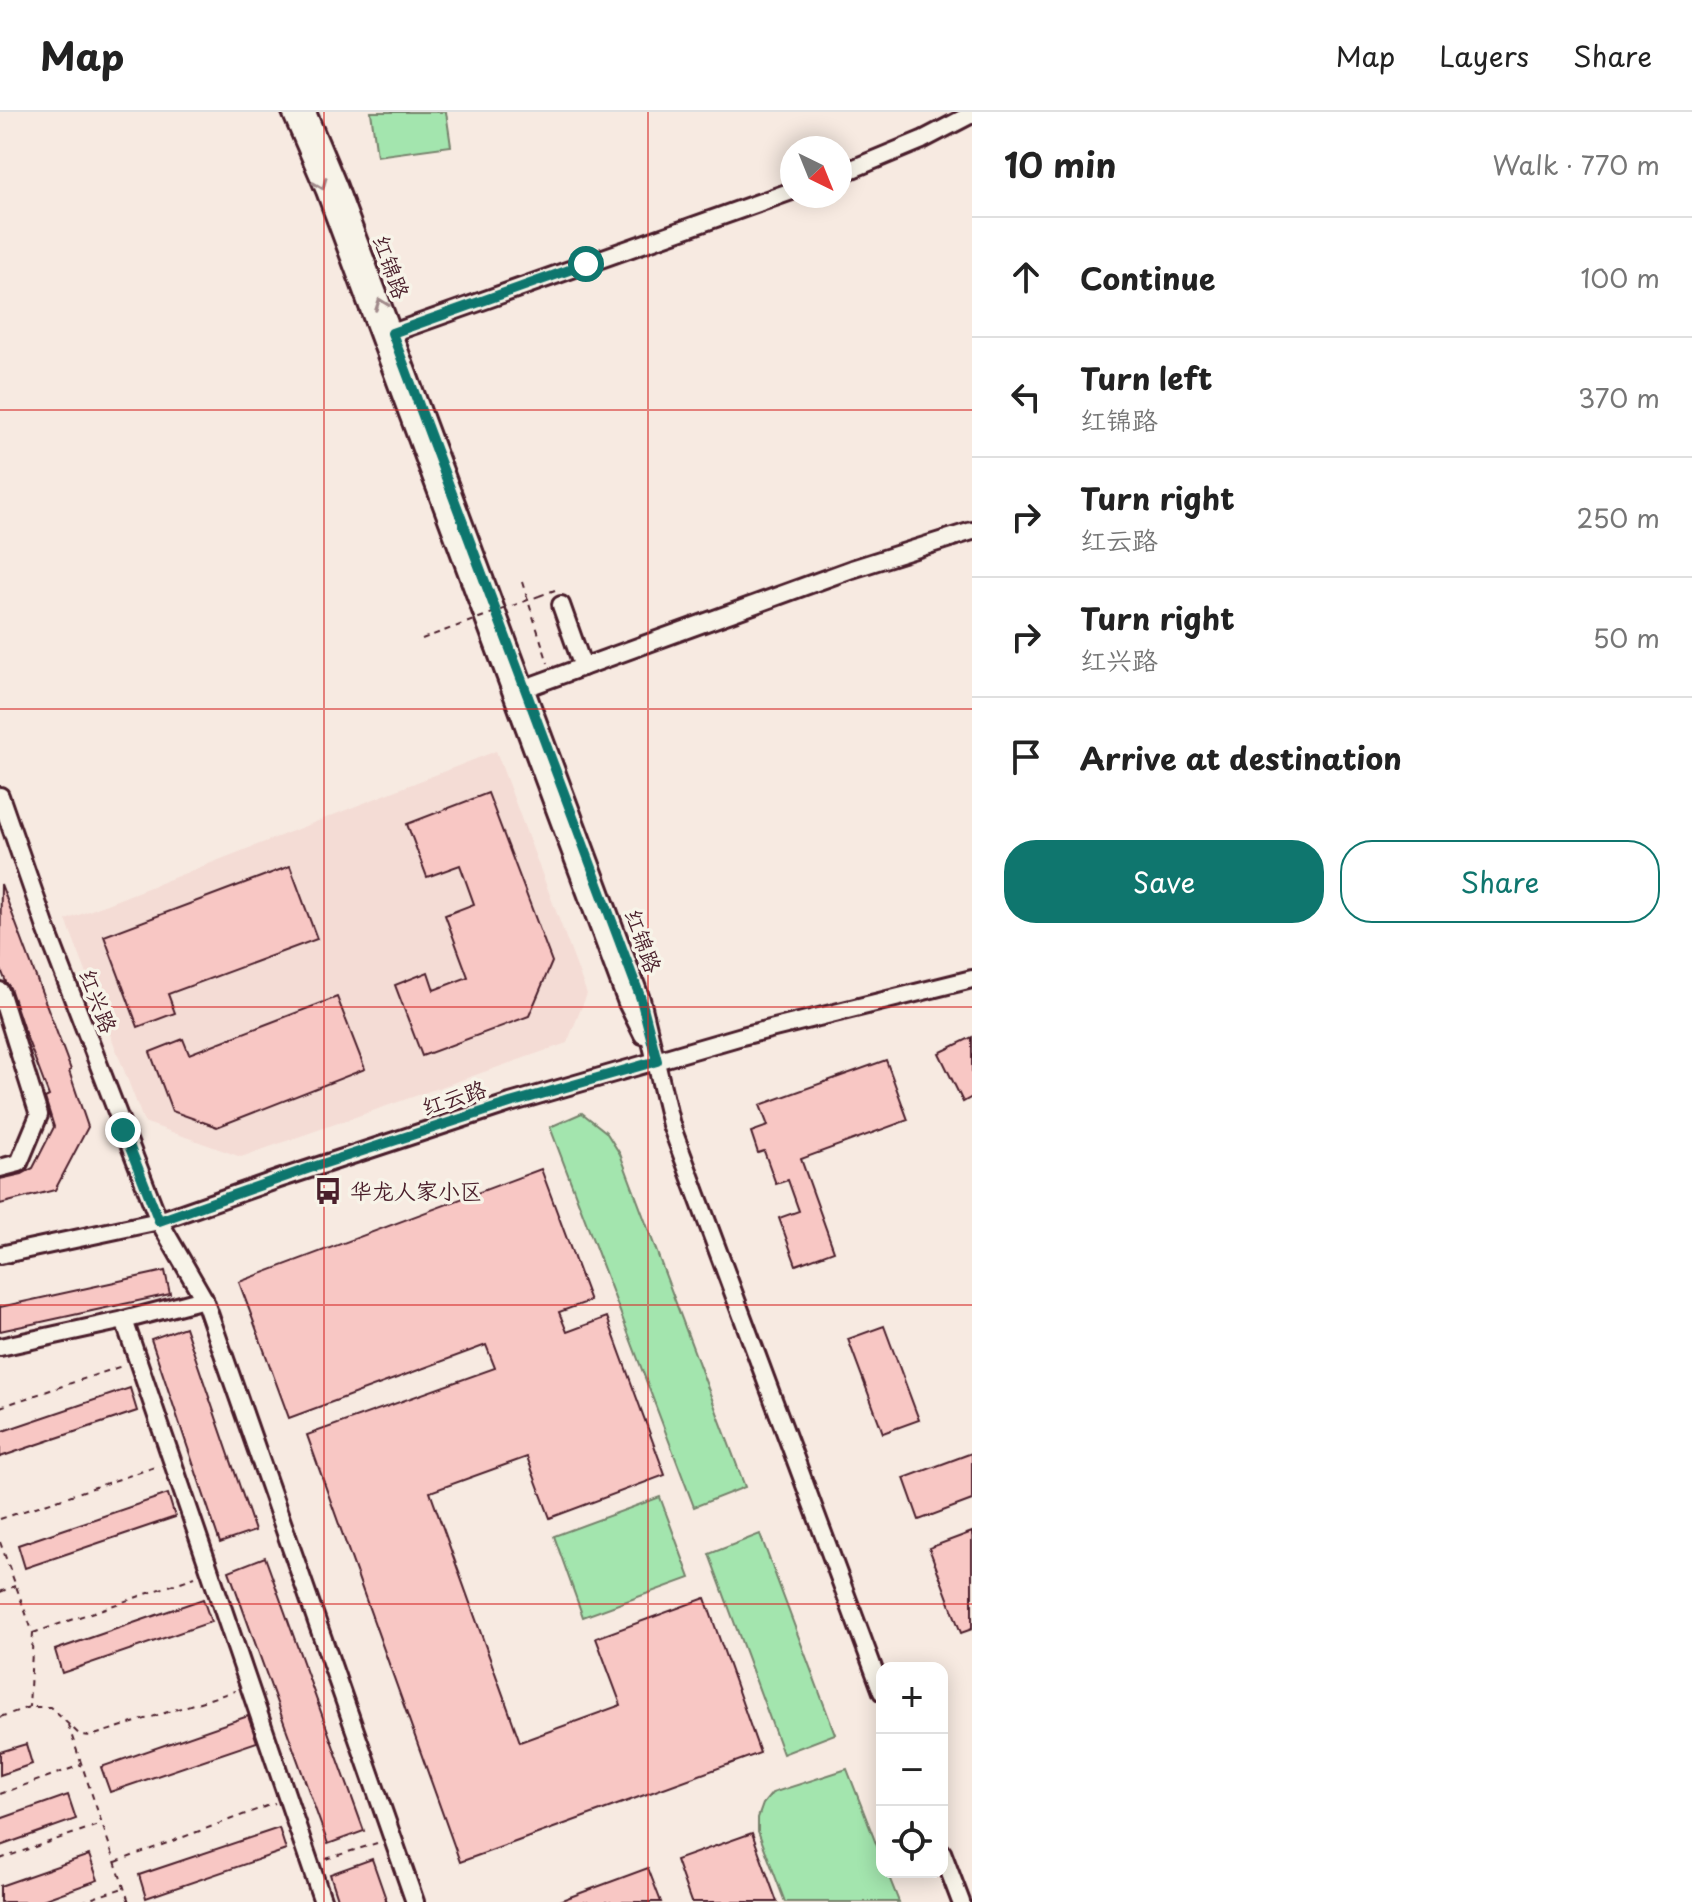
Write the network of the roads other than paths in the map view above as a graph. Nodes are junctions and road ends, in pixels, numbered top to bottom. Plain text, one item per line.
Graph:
1 (291, 112) edge
2 (307, 112) edge
3 (972, 114) edge
4 (852, 169) edge
5 (780, 195) edge
6 (392, 333) junction
7 (972, 531) edge
8 (561, 605) dead end
9 (583, 667) junction
10 (525, 688) junction
11 (0, 796) edge
12 (972, 979) edge
13 (0, 991) edge
14 (657, 1061) junction
15 (0, 1168) edge
16 (159, 1221) junction
17 (0, 1255) edge
18 (204, 1299) junction
19 (124, 1320) junction
20 (0, 1347) edge
21 (876, 1676) edge
22 (948, 1868) edge
23 (323, 1902) edge
24 (415, 1902) edge
25 (961, 1902) edge

1 -> 14 street, 红锦路
6 -> 2 street, 红锦路
3 - 4 street
5 - 6 street
6 - 10 street, 红锦路
7 - 9 street
8 - 9 street
9 - 10 street
10 - 14 street, 红锦路
11 - 16 street, 红兴路
12 - 14 street, 红云路
13 - 15 street
14 - 16 street, 红云路
14 - 21 street
16 - 17 street, 红云路
16 - 18 street, 红兴路
18 - 19 street
18 - 24 street, 红兴路
19 - 20 street
19 - 23 street
22 - 25 street

